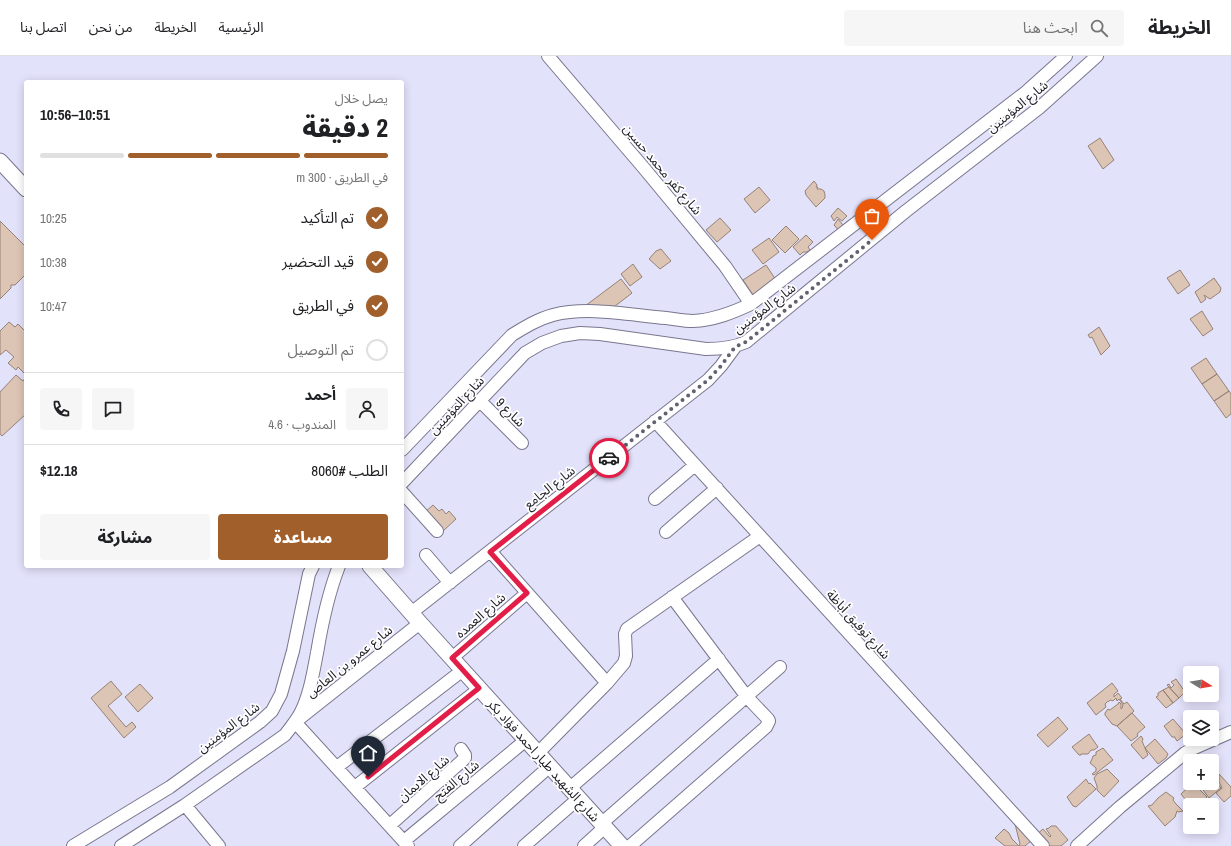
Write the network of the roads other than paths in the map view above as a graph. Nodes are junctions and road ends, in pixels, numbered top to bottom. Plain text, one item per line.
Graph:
1 (548, 56) edge
2 (1066, 56) edge
3 (1097, 56) edge
4 (1026, 92) junction
5 (1039, 108) junction
6 (0, 160) edge
7 (24, 187) edge
8 (751, 304) junction
9 (735, 347) junction
10 (480, 401) junction
11 (655, 421) junction
12 (522, 443) dead end
13 (404, 448) edge
14 (695, 465) junction
15 (404, 481) edge
16 (717, 488) junction
17 (404, 494) edge
18 (655, 499) dead end
19 (437, 532) dead end
20 (666, 532) dead end
21 (760, 536) junction
22 (490, 552) junction
23 (426, 555) dead end
24 (311, 568) edge
25 (338, 568) edge
26 (372, 568) edge
27 (450, 583) junction
28 (527, 593) junction
29 (672, 597) junction
30 (416, 618) junction
31 (452, 658) junction
32 (719, 659) junction
33 (780, 667) dead end
34 (463, 670) junction
35 (608, 683) junction
36 (479, 688) junction
37 (747, 697) junction
38 (296, 722) junction
39 (1231, 732) edge
40 (526, 740) junction
41 (461, 749) dead end
42 (538, 753) junction
43 (550, 766) junction
44 (337, 767) junction
45 (355, 787) junction
46 (574, 793) junction
47 (185, 805) junction
48 (390, 825) junction
49 (604, 825) junction
50 (406, 844) edge
51 (1036, 844) edge
52 (73, 846) edge
53 (121, 846) edge
54 (219, 846) edge
55 (460, 846) edge
56 (524, 846) edge
57 (584, 846) edge
58 (622, 846) edge
59 (630, 846) edge
60 (1077, 846) edge

1 - 8 street, شارع كفر محمد حسين
2 - 4 street, شارع المؤمنين
3 - 5 street, شارع المؤمنين
4 - 5 street
4 - 8 street, شارع المؤمنين
5 - 9 street, شارع المؤمنين
6 - 7 street
8 - 13 street, شارع المؤمنين
9 - 10 street, شارع المؤمنين
9 - 11 street, شارع الجامع
10 - 12 street, شارع 9
10 - 15 street, شارع المؤمنين
11 - 14 street, شارع توفيق أباظة
11 - 22 street, شارع الجامع
14 - 16 street, شارع توفيق أباظة
14 - 18 street
16 - 20 street
16 - 21 street, شارع توفيق أباظة
17 - 19 street
21 - 29 street
21 - 51 street, شارع توفيق أباظة
22 - 27 street, شارع الجامع
22 - 28 street
23 - 27 street
24 - 52 street, شارع المؤمنين
25 - 38 street
26 - 30 street, شارع الشهيد طيار احمد فؤاد بكر
27 - 30 street, شارع الجامع
28 - 31 street, شارع العمده
28 - 35 street
29 - 32 street
29 - 35 street
30 - 31 street, شارع الشهيد طيار احمد فؤاد بكر
30 - 38 street, شارع عمرو بن العاص
31 - 34 street, شارع الشهيد طيار احمد فؤاد بكر
32 - 37 street
32 - 46 street
33 - 37 street
34 - 36 street, شارع الشهيد طيار احمد فؤاد بكر
34 - 44 street
35 - 42 street
36 - 40 street, شارع الشهيد طيار احمد فؤاد بكر
36 - 45 street
37 - 49 street
37 - 59 street
38 - 44 street
38 - 47 street
39 - 60 street
40 - 42 street, شارع الشهيد طيار احمد فؤاد بكر
40 - 50 street, شارع الفتح
41 - 48 street, شارع الايمان
42 - 43 street, شارع الشهيد طيار احمد فؤاد بكر
43 - 46 street, شارع الشهيد طيار احمد فؤاد بكر
43 - 55 street
44 - 45 street
45 - 48 street
46 - 49 street, شارع الشهيد طيار احمد فؤاد بكر
46 - 56 street
47 - 53 street
47 - 54 street
48 - 50 street
49 - 57 street
49 - 58 street, شارع الشهيد طيار احمد فؤاد بكر

